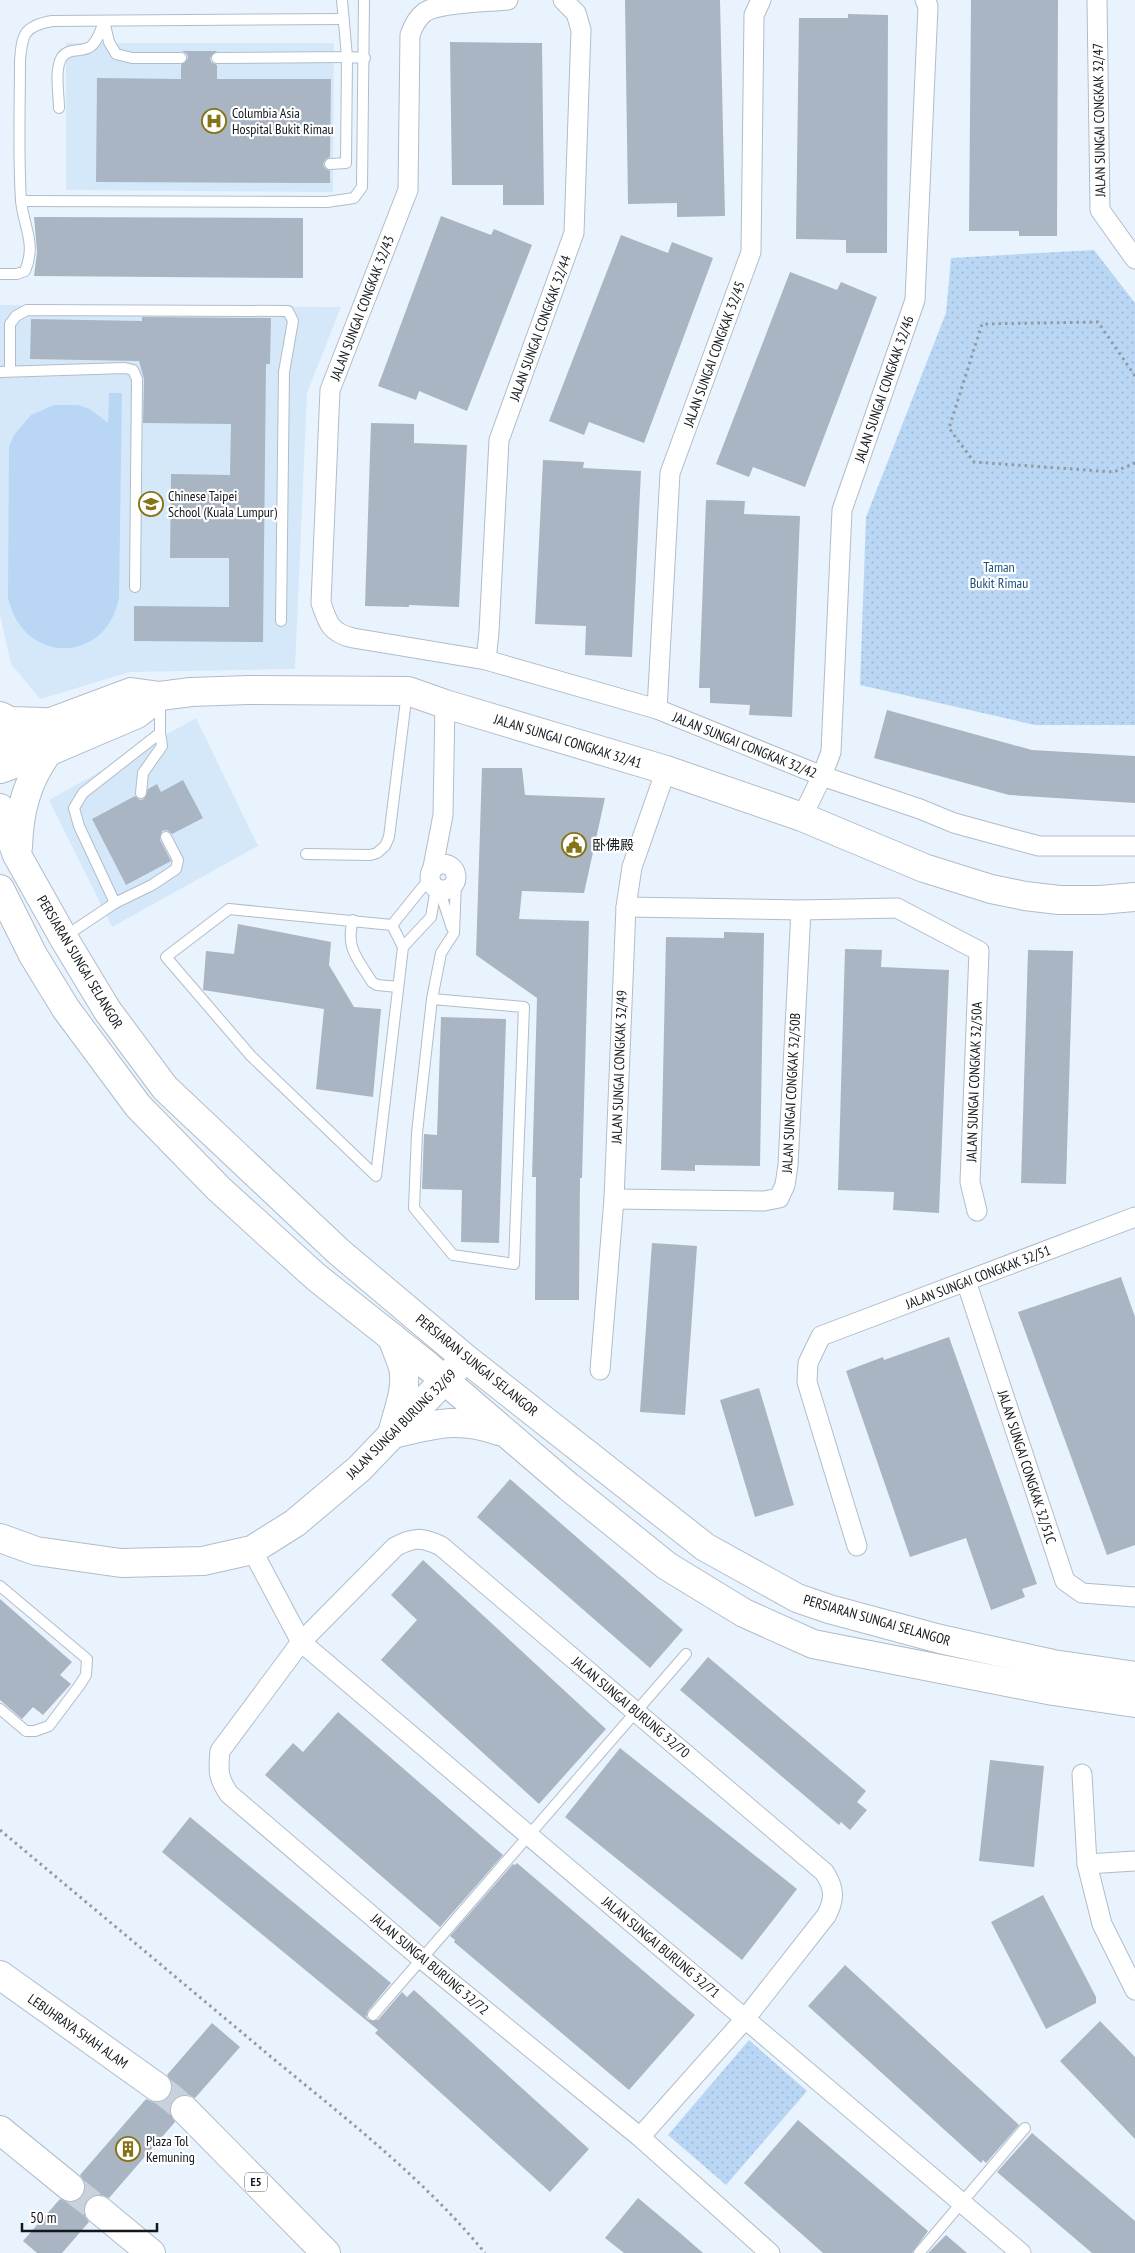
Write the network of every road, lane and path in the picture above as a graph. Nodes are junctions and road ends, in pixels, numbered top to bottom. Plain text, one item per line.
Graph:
1 (342, 0) edge
2 (364, 0) edge
3 (508, 0) edge
4 (562, 0) edge
5 (761, 0) edge
6 (925, 0) edge
7 (1097, 0) edge
8 (343, 19) junction
9 (104, 22) junction
10 (347, 57) junction
11 (182, 58) dead end
12 (217, 58) dead end
13 (365, 58) junction
14 (59, 108) dead end
15 (330, 164) dead end
16 (21, 201) junction
17 (1135, 259) edge
18 (0, 274) edge
19 (5, 372) edge
20 (1135, 376) edge
21 (1135, 463) edge
22 (135, 586) dead end
23 (282, 621) dead end
24 (354, 638) joint
25 (486, 660) junction
26 (408, 691) junction
27 (160, 696) junction
28 (445, 704) junction
29 (657, 709) junction
30 (0, 716) edge
31 (48, 722) junction
32 (160, 732) junction
33 (0, 741) edge
34 (48, 752) junction
35 (0, 769) edge
36 (666, 770) junction
37 (822, 776) junction
38 (141, 793) dead end
39 (0, 808) edge
40 (802, 817) junction
41 (166, 838) dead end
42 (1135, 846) edge
43 (306, 854) dead end
44 (17, 855) junction
45 (441, 879) junction
46 (0, 889) edge
47 (1135, 897) edge
48 (114, 903) junction
49 (626, 907) junction
50 (801, 910) junction
51 (354, 920) junction
52 (392, 925) junction
53 (454, 933) junction
54 (63, 937) junction
55 (403, 947) junction
56 (398, 987) junction
57 (432, 999) junction
58 (614, 1199) junction
59 (977, 1211) dead end
60 (1133, 1223) edge
61 (966, 1281) junction
62 (392, 1337) junction
63 (465, 1358) junction
64 (600, 1370) dead end
65 (444, 1380) junction
66 (505, 1433) junction
67 (392, 1434) junction
68 (0, 1538) edge
69 (858, 1546) dead end
70 (252, 1550) junction
71 (0, 1586) edge
72 (1135, 1597) edge
73 (300, 1642) junction
74 (686, 1654) dead end
75 (1135, 1676) edge
76 (1135, 1703) edge
77 (0, 1709) edge
78 (636, 1710) junction
79 (1082, 1774) dead end
80 (0, 1830) edge
81 (529, 1835) junction
82 (1135, 1862) edge
83 (1087, 1864) junction
84 (422, 1959) junction
85 (0, 1975) edge
86 (1135, 1990) edge
87 (372, 2014) dead end
88 (745, 2019) junction
89 (156, 2087) tunnel mouth
90 (185, 2110) tunnel mouth
91 (1025, 2128) dead end
92 (0, 2130) edge
93 (640, 2137) junction
94 (70, 2187) tunnel mouth
95 (962, 2202) junction
96 (99, 2210) tunnel mouth
97 (151, 2253) edge
98 (326, 2253) edge
99 (485, 2253) edge
100 (770, 2253) edge
101 (919, 2253) edge
102 (1021, 2253) edge

1 - 8 lane
2 - 13 lane
3 - 24 street, JALAN SUNGAI CONGKAK 32/43
4 - 25 street, JALAN SUNGAI CONGKAK 32/44
5 - 29 street, JALAN SUNGAI CONGKAK 32/45
6 - 37 street, JALAN SUNGAI CONGKAK 32/46
7 - 17 street, JALAN SUNGAI CONGKAK 32/47
8 - 9 lane
8 - 10 lane
9 - 11 lane
9 - 14 lane
9 - 16 lane
10 - 12 lane
10 - 13 lane
10 - 15 lane
13 - 16 lane
16 - 18 lane
19 - 22 lane
19 - 23 lane
20 - 21 path
24 - 25 street, JALAN SUNGAI CONGKAK 32/42
25 - 29 street, JALAN SUNGAI CONGKAK 32/42
26 - 27 main road, JALAN SUNGAI CONGKAK 32/41
26 - 28 main road, JALAN SUNGAI CONGKAK 32/41
26 - 43 lane
27 - 31 main road, JALAN SUNGAI CONGKAK 32/41
27 - 32 lane
27 - 34 main road
28 - 36 main road, JALAN SUNGAI CONGKAK 32/41
28 - 45 street
29 - 37 street, JALAN SUNGAI CONGKAK 32/42
30 - 31 main road
31 - 33 main road
32 - 38 lane
32 - 48 lane
34 - 35 main road
34 - 44 main road
36 - 40 main road, JALAN SUNGAI CONGKAK 32/41
36 - 49 street, JALAN SUNGAI CONGKAK 32/49
37 - 40 street, JALAN SUNGAI CONGKAK 32/46
37 - 42 street, JALAN SUNGAI CONGKAK 32/42
39 - 44 main road, PERSIARAN SUNGAI SELANGOR
40 - 47 main road, JALAN SUNGAI CONGKAK 32/41
41 - 48 lane
44 - 54 main road, PERSIARAN SUNGAI SELANGOR
45 - 52 lane
45 - 53 lane
45 - 53 lane
45 - 55 lane
46 - 62 main road
48 - 54 lane
49 - 50 street
49 - 58 street, JALAN SUNGAI CONGKAK 32/49
50 - 58 street, JALAN SUNGAI CONGKAK 32/50B
50 - 59 street, JALAN SUNGAI CONGKAK 32/50A
51 - 52 lane
51 - 56 lane
51 - 56 lane
52 - 55 lane
53 - 57 lane
54 - 63 main road, PERSIARAN SUNGAI SELANGOR
55 - 56 lane
57 - 57 lane
58 - 64 street, JALAN SUNGAI CONGKAK 32/49
60 - 61 street, JALAN SUNGAI CONGKAK 32/51
61 - 69 street, JALAN SUNGAI CONGKAK 32/51
61 - 72 street, JALAN SUNGAI CONGKAK 32/51C
62 - 65 main road
62 - 67 main road
63 - 65 main road, JALAN SUNGAI BURUNG 32/69
63 - 75 main road, PERSIARAN SUNGAI SELANGOR
65 - 66 main road
65 - 67 main road, JALAN SUNGAI BURUNG 32/69
66 - 67 main road
66 - 76 main road
67 - 70 main road, JALAN SUNGAI BURUNG 32/69
68 - 70 main road, JALAN SUNGAI BURUNG 32/69
70 - 73 street
71 - 77 lane
73 - 78 street, JALAN SUNGAI BURUNG 32/70
73 - 81 street, JALAN SUNGAI BURUNG 32/71
73 - 84 street, JALAN SUNGAI BURUNG 32/72
74 - 78 lane
78 - 81 lane
78 - 88 street, JALAN SUNGAI BURUNG 32/70
79 - 83 street
80 - 99 path
81 - 84 lane
81 - 88 street, JALAN SUNGAI BURUNG 32/71
82 - 83 street
83 - 86 street
84 - 87 lane
84 - 93 street, JALAN SUNGAI BURUNG 32/72
85 - 89 main road, LEBUHRAYA SHAH ALAM
88 - 93 street, JALAN SUNGAI BURUNG 32/70
88 - 95 street, JALAN SUNGAI BURUNG 32/71
90 - 98 main road, E5
91 - 95 lane
92 - 94 main road
93 - 100 street, JALAN SUNGAI BURUNG 32/72
95 - 101 lane
95 - 102 street, JALAN SUNGAI BURUNG 32/71
96 - 97 main road

